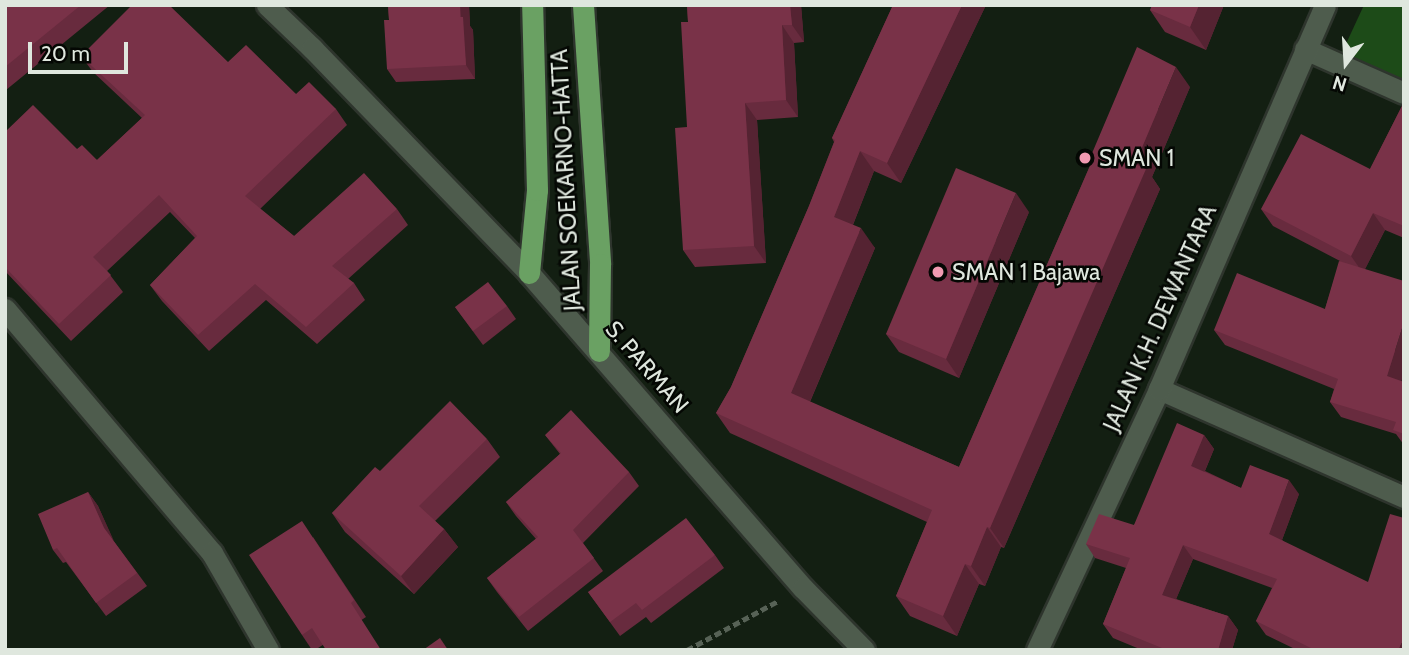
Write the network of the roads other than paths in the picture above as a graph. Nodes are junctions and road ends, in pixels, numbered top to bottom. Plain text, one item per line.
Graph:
1 (267, 5) edge
2 (532, 5) edge
3 (583, 5) edge
4 (1325, 5) edge
5 (1306, 48) junction
6 (1404, 93) edge
7 (529, 273) junction
8 (5, 309) edge
9 (599, 351) junction
10 (1159, 389) junction
11 (1404, 497) edge
12 (268, 650) edge
13 (864, 650) edge
14 (1037, 650) edge

1 - 7 street, S. PARMAN
2 - 7 highway, JALAN SOEKARNO-HATTA
3 - 9 highway, JALAN SOEKARNO-HATTA
4 - 5 street, JALAN K.H. DEWANTARA
5 - 6 street
5 - 10 street, JALAN K.H. DEWANTARA
7 - 9 street, S. PARMAN
8 - 12 street
9 - 13 street, S. PARMAN
10 - 11 street
10 - 14 street, JALAN K.H. DEWANTARA

